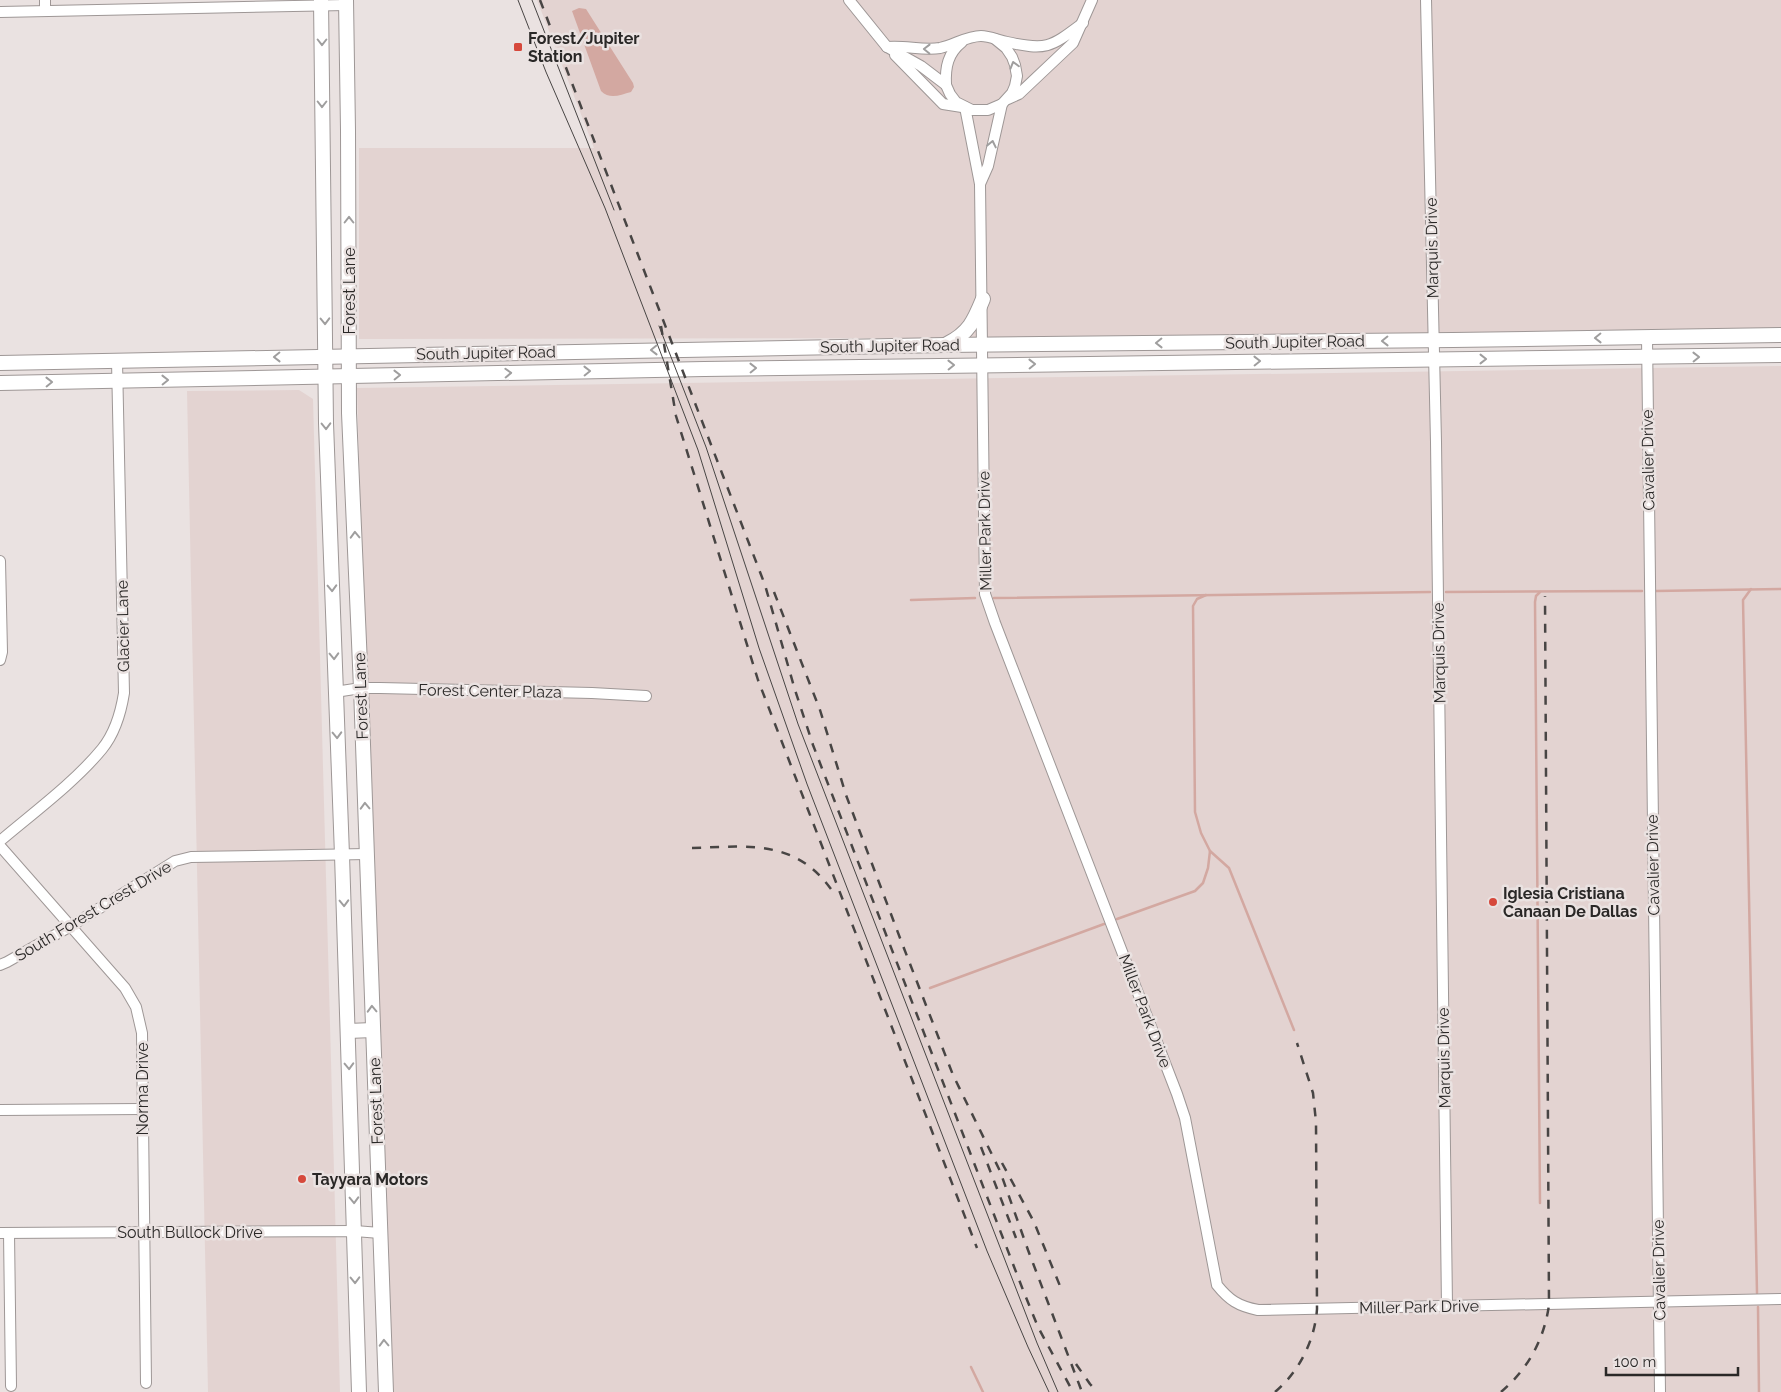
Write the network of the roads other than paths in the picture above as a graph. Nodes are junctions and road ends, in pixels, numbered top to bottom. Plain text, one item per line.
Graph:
1 (45, 0) edge
2 (849, 0) edge
3 (1092, 0) edge
4 (1426, 0) edge
5 (321, 2) edge
6 (346, 2) edge
7 (45, 11) junction
8 (0, 12) edge
9 (1083, 23) junction
10 (995, 39) junction
11 (965, 40) junction
12 (887, 47) junction
13 (946, 85) junction
14 (1005, 102) junction
15 (964, 107) junction
16 (980, 184) junction
17 (982, 299) junction
18 (1760, 335) junction
19 (1781, 335) edge
20 (1647, 337) junction
21 (1434, 340) junction
22 (1208, 343) junction
23 (945, 345) junction
24 (983, 345) junction
25 (802, 348) junction
26 (537, 352) junction
27 (1781, 355) edge
28 (325, 356) junction
29 (349, 356) junction
30 (1760, 356) junction
31 (1647, 358) junction
32 (1435, 359) junction
33 (117, 360) junction
34 (1208, 362) junction
35 (0, 363) edge
36 (983, 365) junction
37 (802, 368) junction
38 (538, 372) junction
39 (349, 376) junction
40 (326, 377) junction
41 (117, 381) junction
42 (0, 383) edge
43 (0, 561) edge
44 (0, 660) edge
45 (361, 688) junction
46 (335, 692) junction
47 (646, 696) dead end
48 (0, 841) edge
49 (0, 846) edge
50 (342, 854) junction
51 (367, 854) junction
52 (70, 926) junction
53 (0, 965) edge
54 (373, 1030) junction
55 (348, 1031) junction
56 (142, 1109) junction
57 (0, 1110) edge
58 (355, 1231) junction
59 (144, 1232) junction
60 (380, 1232) junction
61 (5, 1233) edge
62 (1781, 1299) edge
63 (1659, 1302) junction
64 (1447, 1306) junction
65 (146, 1383) dead end
66 (11, 1386) dead end
67 (359, 1392) edge
68 (386, 1392) edge
69 (1660, 1392) edge

1 - 7 street
2 - 12 street
3 - 9 street
4 - 21 street, Marquis Drive
5 - 6 street
5 - 7 street
5 -> 28 main road, Forest Lane
29 -> 6 main road, Forest Lane
7 - 8 street
9 - 10 street
9 - 14 street
10 - 11 street
14 -> 10 street
11 -> 12 street
11 - 13 street
12 - 13 street
12 - 15 street
13 - 15 street
14 - 15 street
16 -> 14 street
15 - 16 street
16 - 17 street, Miller Park Drive
17 - 23 main road
17 - 24 street, Miller Park Drive
18 - 19 main road, South Jupiter Road
18 - 20 main road, South Jupiter Road
18 - 30 main road
20 -> 21 main road, South Jupiter Road
20 - 31 street, Cavalier Drive
21 -> 22 main road, South Jupiter Road
21 - 32 street, Marquis Drive
22 -> 24 main road, South Jupiter Road
22 - 34 main road
23 - 24 main road, South Jupiter Road
23 - 25 main road, South Jupiter Road
24 - 36 street, Miller Park Drive
25 -> 26 main road, South Jupiter Road
25 - 37 main road
26 - 29 main road, South Jupiter Road
26 - 38 main road
27 - 30 main road, South Jupiter Road
28 - 29 main road, South Jupiter Road
28 -> 33 main road, South Jupiter Road
28 - 40 main road, Forest Lane
29 - 39 main road, Forest Lane
31 -> 30 main road, South Jupiter Road
32 -> 31 main road, South Jupiter Road
31 - 63 street, Cavalier Drive
34 -> 32 main road, South Jupiter Road
32 - 64 street, Marquis Drive
33 - 35 main road, South Jupiter Road
33 - 41 street, Glacier Lane
36 -> 34 main road, South Jupiter Road
37 -> 36 main road, South Jupiter Road
36 - 64 street, Miller Park Drive
38 -> 37 main road, South Jupiter Road
39 -> 38 main road, South Jupiter Road
39 - 40 main road, South Jupiter Road
45 -> 39 main road, Forest Lane
41 -> 40 main road, South Jupiter Road
40 -> 46 main road, Forest Lane
42 -> 41 main road, South Jupiter Road
41 - 48 street, Glacier Lane
43 - 44 street
45 - 46 street, Forest Center Plaza
45 - 47 street, Forest Center Plaza
51 -> 45 main road, Forest Lane
46 -> 50 main road, Forest Lane
49 - 52 street, Norma Drive
50 - 51 street, South Forest Crest Drive
50 - 52 street, South Forest Crest Drive
50 -> 55 main road, Forest Lane
54 -> 51 main road, Forest Lane
52 - 53 street, South Forest Crest Drive
52 - 56 street, Norma Drive
54 - 55 main road
54 - 60 main road, Forest Lane
55 -> 58 main road, Forest Lane
56 - 57 street
56 - 59 street, Norma Drive
58 - 59 street, South Bullock Drive
58 - 60 street, South Bullock Drive
58 -> 67 main road, Forest Lane
59 - 61 street, South Bullock Drive
59 - 65 street, Norma Drive
68 -> 60 main road, Forest Lane
61 - 66 street
62 - 63 street, Miller Park Drive
63 - 64 street, Miller Park Drive
63 - 69 street, Cavalier Drive

